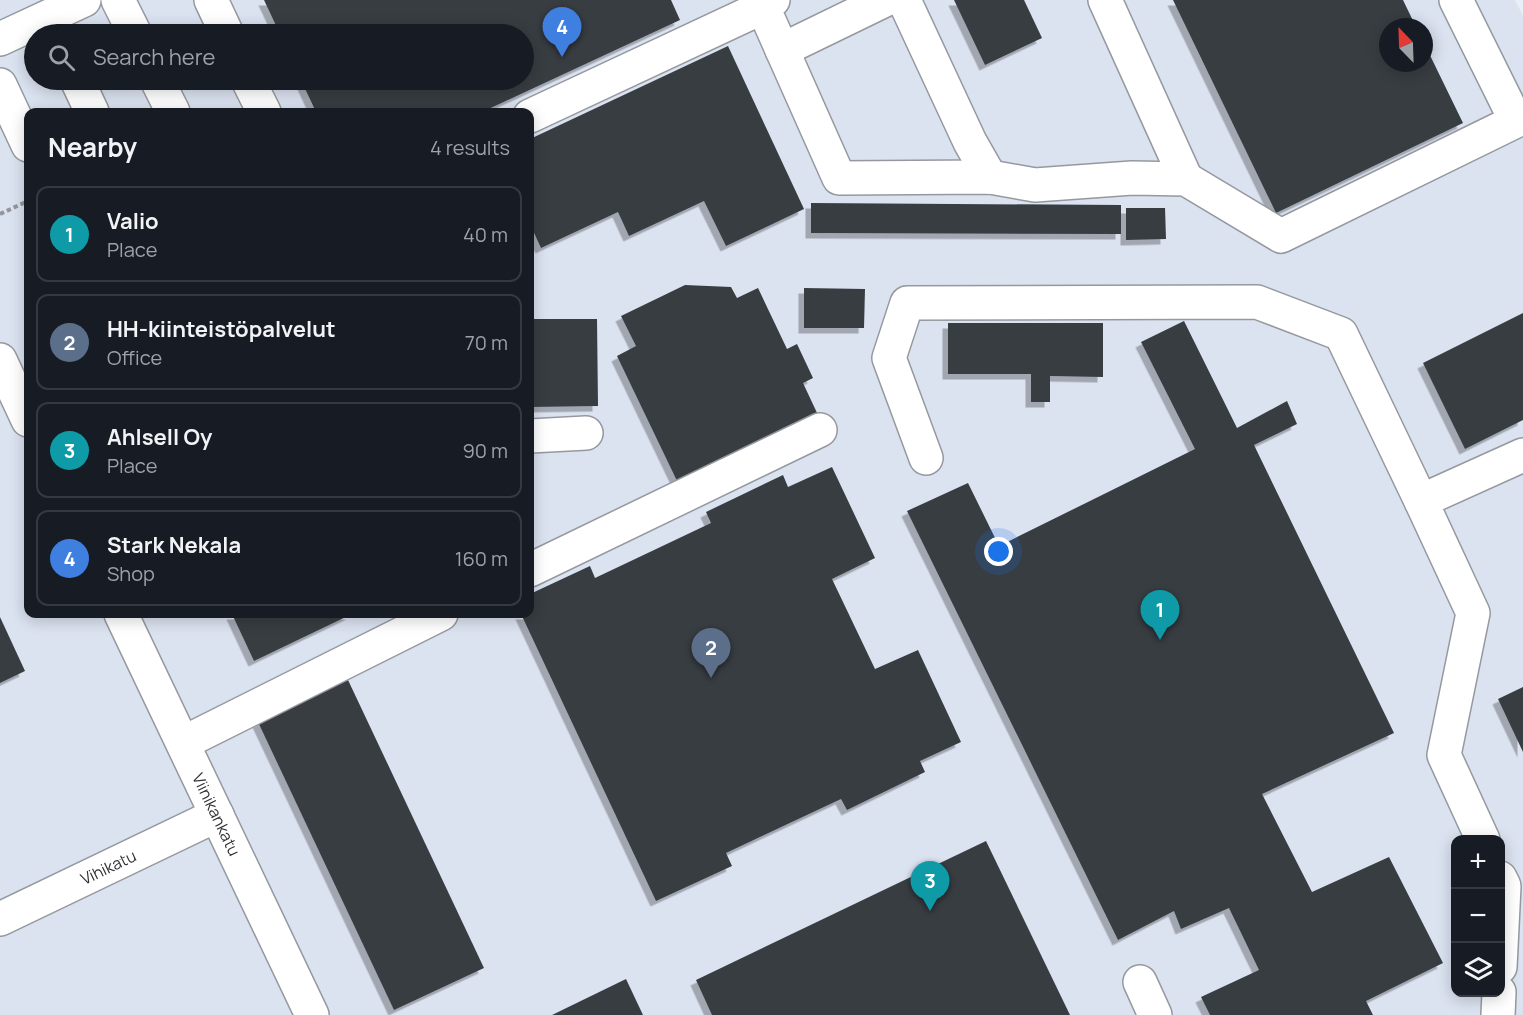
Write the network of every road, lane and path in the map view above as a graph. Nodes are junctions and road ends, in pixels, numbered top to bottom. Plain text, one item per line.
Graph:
1 (84, 0) edge
2 (118, 0) edge
3 (211, 0) edge
4 (885, 0) edge
5 (904, 0) edge
6 (1105, 0) edge
7 (1456, 0) edge
8 (768, 4) edge
9 (54, 24) edge
10 (130, 24) edge
11 (222, 24) edge
12 (24, 33) edge
13 (0, 39) edge
14 (782, 50) junction
15 (0, 85) edge
16 (82, 90) edge
17 (162, 90) edge
18 (254, 90) edge
19 (90, 108) edge
20 (171, 108) edge
21 (262, 108) edge
22 (534, 114) edge
23 (1520, 119) edge
24 (24, 136) edge
25 (990, 177) junction
26 (1186, 179) junction
27 (24, 203) edge
28 (0, 214) edge
29 (0, 360) edge
30 (7, 392) edge
31 (24, 415) edge
32 (820, 430) dead end
33 (586, 434) dead end
34 (534, 436) edge
35 (1523, 455) edge
36 (926, 458) dead end
37 (1420, 501) junction
38 (534, 568) edge
39 (123, 618) edge
40 (433, 618) edge
41 (183, 743) junction
42 (217, 815) junction
43 (1481, 835) edge
44 (1504, 889) edge
45 (0, 919) edge
46 (1501, 943) edge
47 (1140, 982) dead end
48 (1499, 997) edge
49 (312, 1015) edge
50 (1155, 1015) edge
51 (1498, 1015) edge

1 - 9 main road
2 - 10 main road
3 - 11 main road
4 - 14 main road
5 - 25 main road
6 - 26 main road
7 - 23 main road
8 - 14 main road
8 - 22 main road
12 - 13 main road
14 - 25 main road
15 - 24 main road
16 - 19 main road
17 - 20 main road
18 - 21 main road
23 - 26 main road
25 - 26 main road
27 - 28 path
29 - 30 main road
30 - 31 main road
32 - 38 main road
33 - 34 main road
35 - 37 main road
36 - 37 main road
37 - 43 main road
39 - 41 main road, Viinikankatu
40 - 41 main road
41 - 42 main road, Viinikankatu
42 - 45 main road, Vihikatu
42 - 49 main road, Viinikankatu
44 - 46 main road
47 - 50 main road
48 - 51 main road

